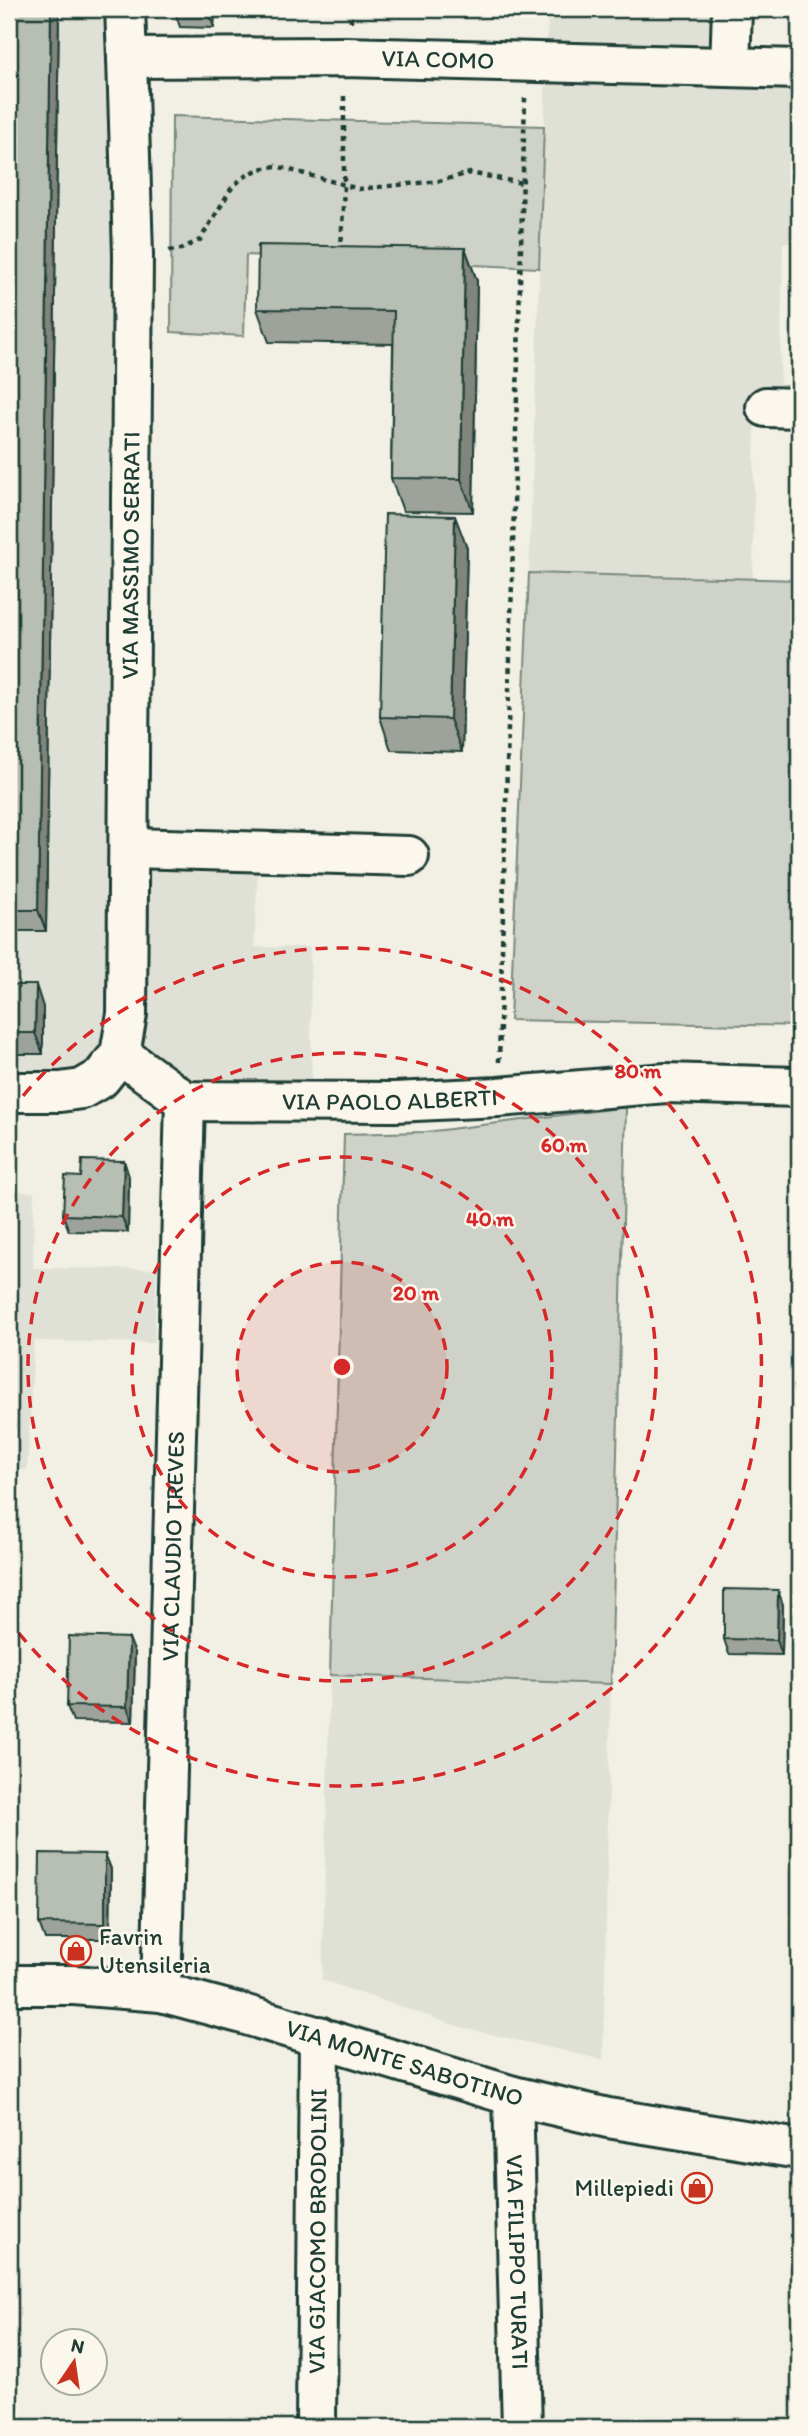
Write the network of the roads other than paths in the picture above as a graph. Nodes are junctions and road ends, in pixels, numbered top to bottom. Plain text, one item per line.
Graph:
1 (125, 9) edge
2 (732, 9) edge
3 (127, 58) junction
4 (730, 67) junction
5 (799, 69) edge
6 (130, 848) junction
7 (409, 856) dead end
8 (120, 1054) junction
9 (799, 1087) edge
10 (9, 1092) edge
11 (184, 1101) junction
12 (9, 1985) edge
13 (160, 1992) junction
14 (319, 2036) junction
15 (513, 2096) junction
16 (799, 2149) edge
17 (316, 2427) edge
18 (522, 2427) edge

1 - 3 street
2 - 4 street
3 - 4 street, VIA COMO
3 - 6 street, VIA MASSIMO SERRATI
4 - 5 street, VIA COMO
6 - 7 street
6 - 8 street, VIA MASSIMO SERRATI
8 - 10 street
8 - 11 street
9 - 11 street, VIA PAOLO ALBERTI
11 - 13 street, VIA CLAUDIO TREVES
12 - 13 street, VIA MONTE SABOTINO
13 - 14 street, VIA MONTE SABOTINO
14 - 15 street, VIA MONTE SABOTINO
14 - 17 street, VIA GIACOMO BRODOLINI
15 - 16 street, VIA MONTE SABOTINO
15 - 18 street, VIA FILIPPO TURATI

